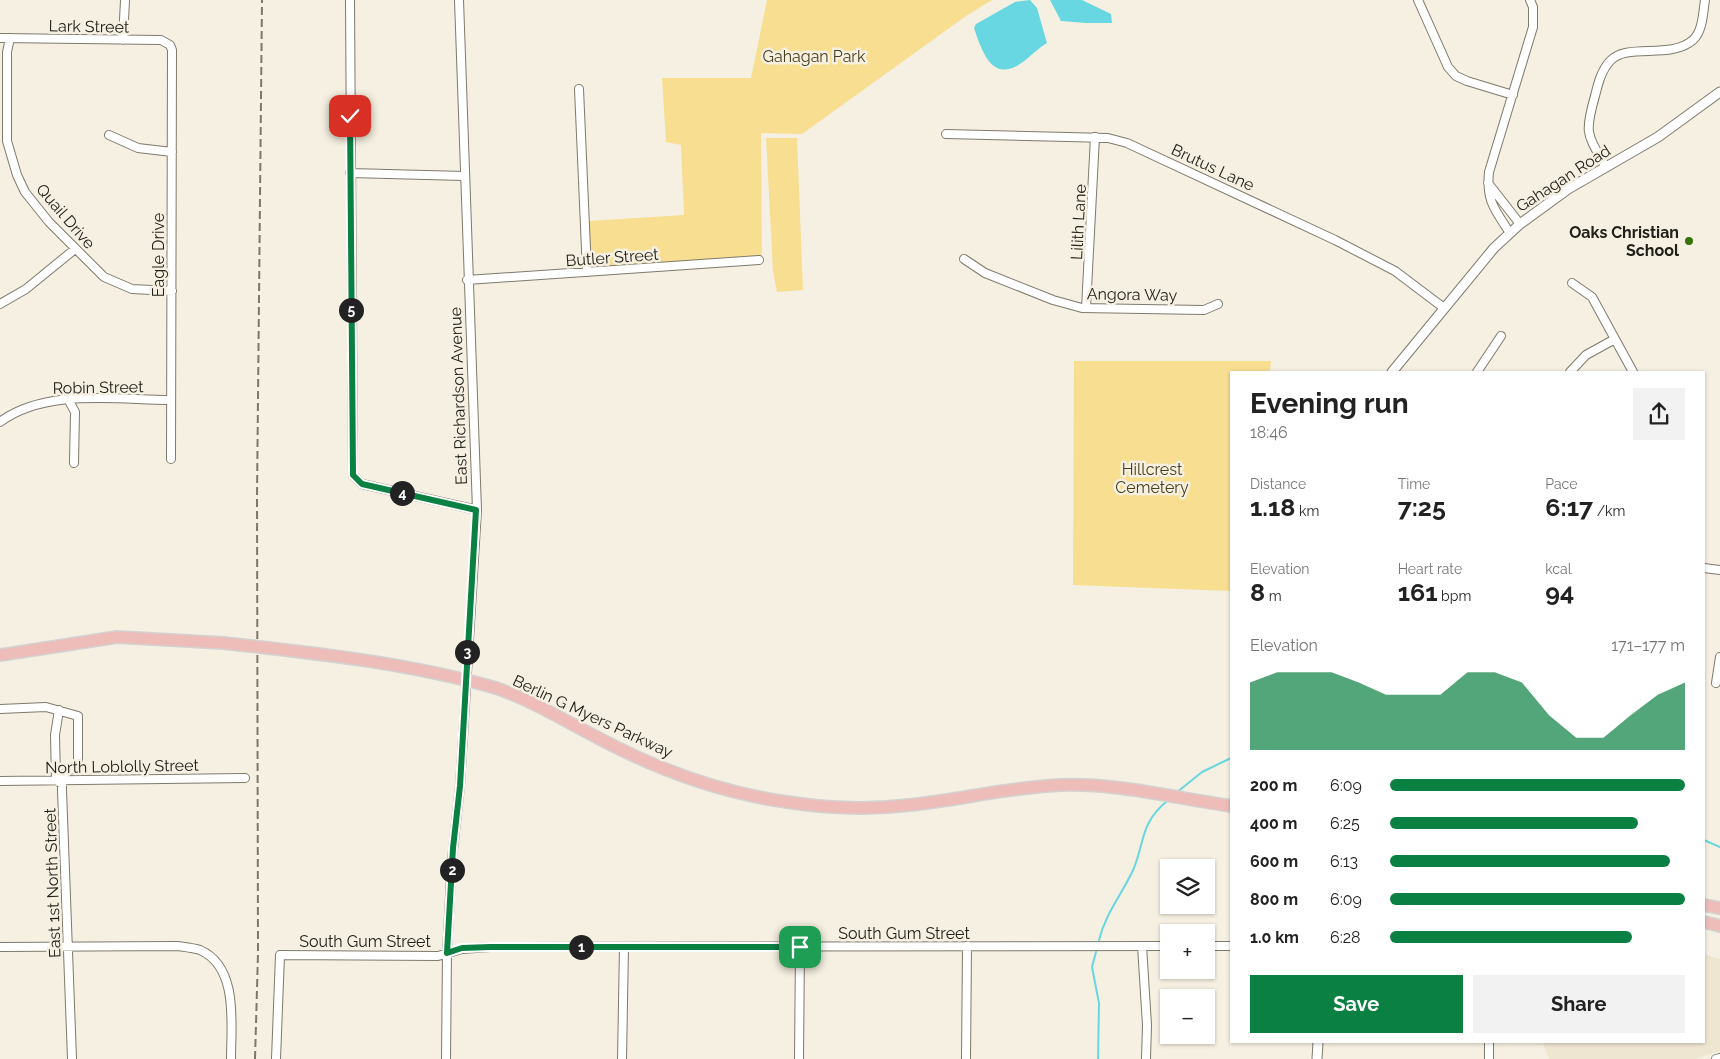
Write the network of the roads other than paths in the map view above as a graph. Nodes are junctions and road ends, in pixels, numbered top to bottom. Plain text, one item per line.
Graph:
1 (126, 0) edge
2 (350, 0) edge
3 (459, 0) edge
4 (1418, 0) edge
5 (1530, 0) edge
6 (1705, 0) edge
7 (0, 38) edge
8 (10, 38) junction
9 (123, 40) junction
10 (172, 50) joint
11 (579, 89) dead end
12 (1720, 92) edge
13 (1514, 95) junction
14 (946, 134) dead end
15 (109, 135) dead end
16 (1095, 137) junction
17 (172, 152) junction
18 (1606, 167) junction
19 (350, 173) junction
20 (464, 176) junction
21 (1488, 183) junction
22 (1520, 224) junction
23 (1510, 233) junction
24 (75, 249) junction
25 (964, 259) dead end
26 (759, 260) dead end
27 (587, 272) junction
28 (467, 280) junction
29 (1572, 283) dead end
30 (172, 291) junction
31 (0, 304) edge
32 (1218, 304) dead end
33 (1086, 308) junction
34 (1443, 310) junction
35 (1501, 336) dead end
36 (1615, 339) junction
37 (1393, 371) edge
38 (1478, 371) edge
39 (1571, 371) edge
40 (1632, 371) edge
41 (68, 399) junction
42 (171, 400) junction
43 (0, 422) edge
44 (171, 459) dead end
45 (74, 463) dead end
46 (476, 510) junction
47 (1705, 568) edge
48 (1720, 570) edge
49 (0, 655) edge
50 (1720, 657) edge
51 (1716, 683) dead end
52 (0, 709) edge
53 (59, 710) junction
54 (245, 778) dead end
55 (56, 780) junction
56 (0, 781) edge
57 (1230, 806) edge
58 (1705, 905) edge
59 (1720, 908) edge
60 (1705, 922) edge
61 (1720, 926) edge
62 (68, 946) junction
63 (967, 946) junction
64 (1142, 946) junction
65 (1160, 946) edge
66 (1215, 946) edge
67 (1230, 946) edge
68 (0, 947) edge
69 (624, 947) junction
70 (800, 947) junction
71 (447, 953) junction
72 (1318, 1043) edge
73 (1489, 1043) edge
74 (1147, 1058) edge
75 (1720, 1058) edge
76 (72, 1059) edge
77 (231, 1059) edge
78 (276, 1059) edge
79 (446, 1059) edge
80 (622, 1059) edge
81 (799, 1059) edge
82 (966, 1059) edge
83 (1317, 1059) edge
84 (1489, 1059) edge
85 (1716, 1059) edge

1 - 9 street
2 - 19 street
3 - 20 street, East Richardson Avenue
4 - 13 street
5 - 13 street
6 - 18 street
7 - 8 street, Lark Street
8 - 9 street, Lark Street
8 - 24 street, Quail Drive
9 - 10 street, Lark Street
10 - 17 street, Eagle Drive
11 - 27 street
12 - 18 street, Gahagan Road
13 - 21 street
14 - 16 street, Brutus Lane
15 - 17 street
16 - 33 street, Lilith Lane
16 - 34 street, Brutus Lane
17 - 30 street, Eagle Drive
18 - 22 street, Gahagan Road
19 - 20 street
19 - 46 street
20 - 28 street, East Richardson Avenue
21 - 22 street
21 - 23 street
22 - 23 street, Gahagan Road
23 - 34 street, Gahagan Road
24 - 30 street, Quail Drive
24 - 31 street
25 - 33 street, Angora Way
26 - 27 street, Butler Street
27 - 28 street, Butler Street
28 - 46 street, East Richardson Avenue
29 - 36 street
30 - 42 street, Eagle Drive
32 - 33 street, Angora Way
34 - 37 street, Gahagan Road
35 - 38 street
36 - 39 street
36 - 40 street
41 - 42 street, Robin Street
41 - 43 street, Robin Street
41 - 45 street
42 - 44 street, Eagle Drive
46 - 71 street, East Richardson Avenue
47 - 48 street
49 - 57 main road, Berlin G Myers Parkway, bridge
50 - 51 street
52 - 53 street
53 - 55 street, East 1st North Street
53 - 55 street
54 - 55 street, North Loblolly Street
55 - 56 street, North Loblolly Street
55 - 62 street, East 1st North Street
58 - 59 main road
60 - 61 main road
62 - 68 street
62 - 76 street, East 1st North Street
62 - 77 street
63 - 64 street, South Gum Street
63 - 70 street, South Gum Street
63 - 82 street
64 - 65 street, South Gum Street
64 - 74 street
66 - 67 street
69 - 70 street, South Gum Street
69 - 71 street, South Gum Street
69 - 80 street
70 - 81 street
71 - 78 street, South Gum Street
71 - 79 street, East Richardson Avenue
72 - 83 street
73 - 84 street
75 - 85 street

